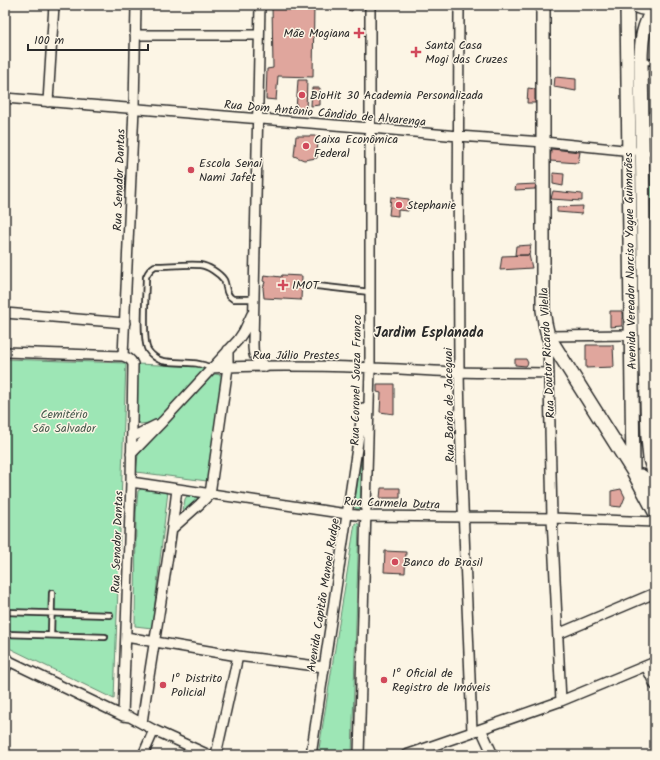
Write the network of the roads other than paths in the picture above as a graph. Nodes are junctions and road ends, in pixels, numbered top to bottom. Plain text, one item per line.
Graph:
1 (54, 5) edge
2 (136, 5) edge
3 (260, 5) edge
4 (370, 5) edge
5 (459, 5) edge
6 (543, 5) edge
7 (627, 5) edge
8 (635, 5) edge
9 (654, 7) edge
10 (259, 35) junction
11 (135, 36) junction
12 (641, 62) junction
13 (655, 62) edge
14 (5, 98) edge
15 (48, 102) junction
16 (134, 108) junction
17 (257, 119) junction
18 (371, 128) junction
19 (458, 136) junction
20 (544, 142) junction
21 (628, 150) junction
22 (649, 152) edge
23 (316, 286) dead end
24 (370, 292) junction
25 (254, 299) junction
26 (254, 311) junction
27 (5, 313) edge
28 (125, 323) junction
29 (632, 335) junction
30 (548, 336) junction
31 (228, 350) junction
32 (5, 352) edge
33 (123, 356) junction
34 (228, 367) junction
35 (266, 367) junction
36 (211, 368) junction
37 (370, 368) junction
38 (459, 372) junction
39 (549, 373) junction
40 (163, 421) junction
41 (132, 437) junction
42 (652, 437) edge
43 (131, 454) junction
44 (650, 459) junction
45 (633, 466) junction
46 (655, 475) edge
47 (131, 482) junction
48 (178, 489) junction
49 (655, 492) edge
50 (210, 494) junction
51 (655, 512) edge
52 (347, 514) junction
53 (366, 516) junction
54 (464, 517) junction
55 (552, 518) junction
56 (655, 522) edge
57 (173, 528) junction
58 (52, 593) dead end
59 (655, 593) edge
60 (5, 612) edge
61 (52, 614) junction
62 (110, 615) dead end
63 (5, 634) edge
64 (558, 634) junction
65 (51, 635) junction
66 (105, 637) dead end
67 (126, 637) junction
68 (154, 642) junction
69 (238, 656) junction
70 (7, 660) edge
71 (655, 662) edge
72 (646, 666) junction
73 (324, 667) junction
74 (5, 670) edge
75 (655, 685) edge
76 (561, 701) junction
77 (123, 716) junction
78 (142, 723) junction
79 (154, 730) junction
80 (481, 730) junction
81 (472, 732) junction
82 (409, 754) edge
83 (143, 755) edge
84 (209, 755) edge
85 (216, 755) edge
86 (312, 755) edge
87 (359, 755) edge
88 (493, 755) edge

1 - 15 street
2 - 11 street, Rua Senador Dantas
3 - 10 street
4 - 18 street, Rua Coronel Souza Franco
5 - 19 street, Rua Barão de Jaceguai
6 - 20 main road, Rua Doutor Ricardo Vilella
7 - 21 main road, Avenida Vereador Narciso Yague Guimarães
8 - 9 main road
9 - 12 main road, Avenida Vereador Narciso Yague Guimarães
10 - 11 street
10 - 17 street
11 - 16 street, Rua Senador Dantas
12 - 13 lane
12 - 22 main road, Avenida Vereador Narciso Yague Guimarães
14 - 15 street, Rua Dom Antônio Cândido de Alvarenga
15 - 16 street, Rua Dom Antônio Cândido de Alvarenga
16 - 17 street, Rua Dom Antônio Cândido de Alvarenga
16 - 28 street, Rua Senador Dantas
17 - 18 street, Rua Dom Antônio Cândido de Alvarenga
17 - 25 street
18 - 19 street, Rua Dom Antônio Cândido de Alvarenga
18 - 24 street, Rua Coronel Souza Franco
19 - 20 street, Rua Dom Antônio Cândido de Alvarenga
19 - 38 street, Rua Barão de Jaceguai
20 - 21 street, Rua Dom Antônio Cândido de Alvarenga
20 - 30 main road, Rua Doutor Ricardo Vilella
21 - 22 street, Rua Dom Antônio Cândido de Alvarenga
21 - 29 main road, Avenida Vereador Narciso Yague Guimarães
22 - 42 main road, Avenida Vereador Narciso Yague Guimarães
23 - 24 lane
24 - 37 street, Rua Coronel Souza Franco
25 - 26 street
25 - 36 lane
26 - 31 street
26 - 35 street
27 - 28 street
28 - 33 street, Rua Senador Dantas
29 - 30 street
29 - 45 main road, Avenida Vereador Narciso Yague Guimarães
30 - 39 street, Rua Doutor Ricardo Vilella
30 - 45 main road
31 - 34 street
31 - 36 street
32 - 33 street
33 - 41 street, Rua Senador Dantas
34 - 35 street, Rua Júlio Prestes
34 - 36 street, Rua Júlio Prestes
34 - 50 street
35 - 37 street, Rua Júlio Prestes
36 - 40 street
37 - 38 street, Rua Júlio Prestes
37 - 52 street, Avenida Capitão Manoel Rudge
37 - 53 street, Rua Coronel Souza Franco
38 - 39 street, Rua Júlio Prestes
38 - 54 street, Rua Barão de Jaceguai
39 - 55 street, Rua Doutor Ricardo Vilella
40 - 41 street
40 - 43 street
41 - 43 street, Rua Senador Dantas
42 - 44 main road, Avenida Vereador Narciso Yague Guimarães
43 - 47 street, Rua Senador Dantas
44 - 45 main road
44 - 46 main road, Avenida Vereador Narciso Yague Guimarães
45 - 49 main road
45 - 51 main road, Avenida Vereador Narciso Yague Guimarães
47 - 48 street, Rua Carmela Dutra
47 - 67 street, Rua Senador Dantas
48 - 50 street, Rua Carmela Dutra
48 - 57 street
50 - 52 street, Rua Carmela Dutra
50 - 57 street
52 - 53 street, Rua Carmela Dutra
52 - 73 street, Avenida Capitão Manoel Rudge
53 - 54 street, Rua Carmela Dutra
53 - 87 street, Rua Coronel Souza Franco
54 - 55 street, Rua Carmela Dutra
54 - 81 street, Rua Barão de Jaceguai
55 - 56 street, Rua Carmela Dutra
55 - 64 street, Rua Doutor Ricardo Vilella
57 - 68 street
58 - 61 lane
59 - 64 street
60 - 61 lane
61 - 62 lane
61 - 65 lane
63 - 65 lane
64 - 76 street, Rua Doutor Ricardo Vilella
65 - 66 lane
67 - 68 street
67 - 77 street, Rua Senador Dantas
68 - 69 street
68 - 78 street
69 - 73 street
69 - 85 street
70 - 74 street
70 - 77 street
71 - 72 street
72 - 75 street
72 - 76 street
73 - 86 street, Avenida Capitão Manoel Rudge
76 - 80 street
77 - 78 street
78 - 79 street
79 - 83 street
79 - 84 street
80 - 81 street
80 - 88 street
81 - 82 street

